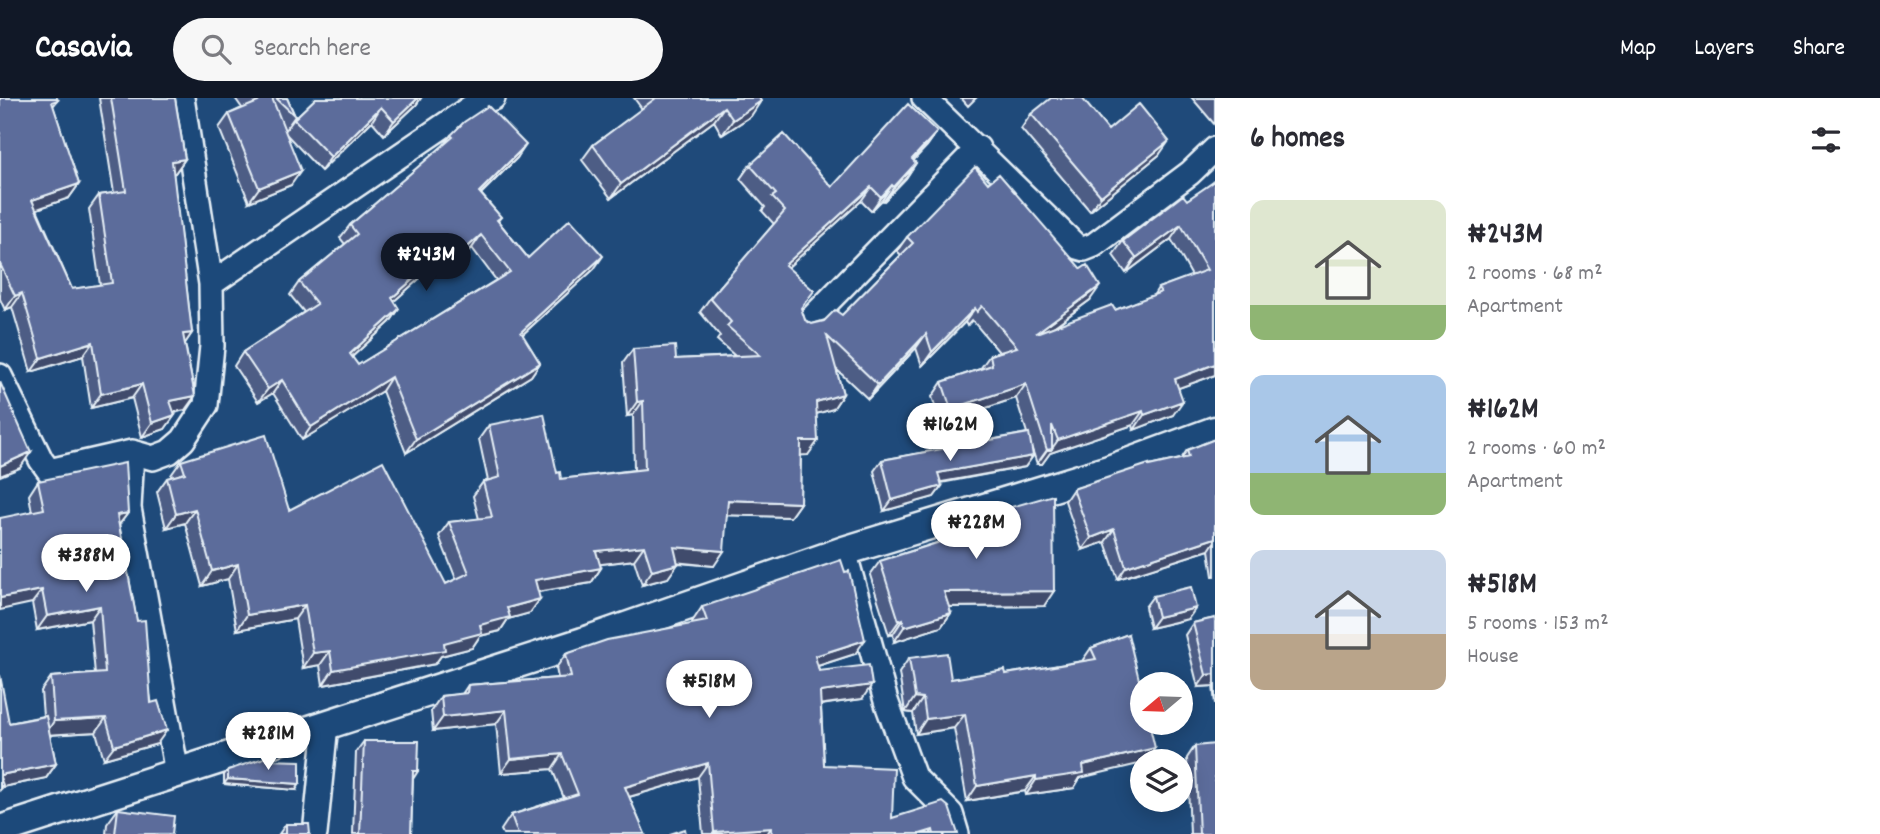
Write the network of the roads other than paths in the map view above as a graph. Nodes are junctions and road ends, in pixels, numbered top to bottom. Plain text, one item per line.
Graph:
1 (182, 98) edge
2 (924, 98) edge
3 (480, 100) edge
4 (978, 148) junction
5 (1215, 149) edge
6 (211, 284) junction
7 (805, 326) edge
8 (0, 376) edge
9 (1215, 431) edge
10 (132, 452) junction
11 (844, 551) junction
12 (326, 724) junction
13 (177, 773) junction
14 (0, 830) edge
15 (315, 834) edge
16 (957, 834) edge

1 - 6 street
2 - 4 street
3 - 6 street
4 - 5 street
4 - 7 street
6 - 10 street
8 - 10 street
9 - 11 street
10 - 13 street
11 - 12 street
11 - 16 street
12 - 13 street
12 - 15 street
13 - 14 street

